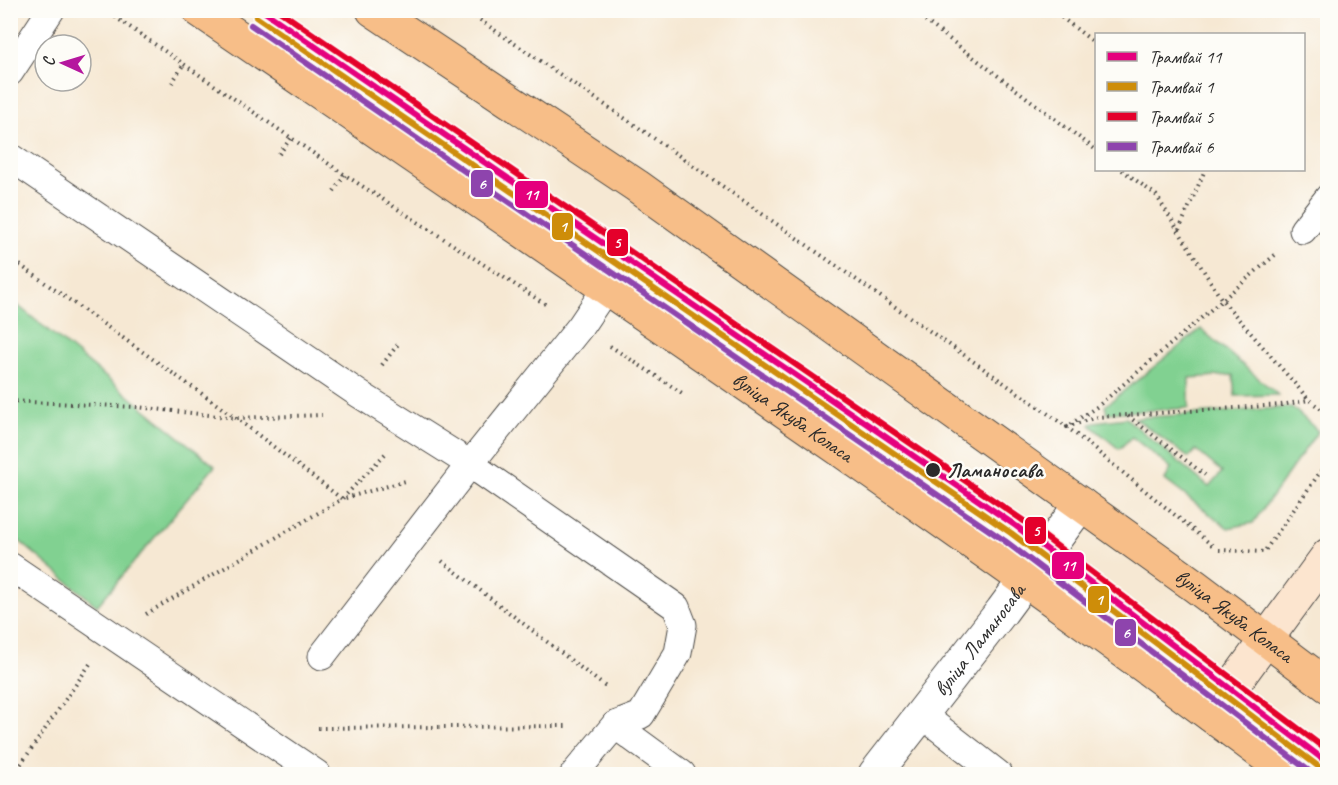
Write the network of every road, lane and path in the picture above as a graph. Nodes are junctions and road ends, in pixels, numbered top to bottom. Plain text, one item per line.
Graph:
1 (51, 10) edge
2 (105, 10) edge
3 (199, 10) edge
4 (373, 10) edge
5 (465, 10) edge
6 (911, 10) edge
7 (1052, 10) edge
8 (1095, 43) edge
9 (183, 65) junction
10 (10, 72) edge
11 (172, 82) dead end
12 (291, 138) junction
13 (1095, 149) edge
14 (279, 154) dead end
15 (10, 157) edge
16 (1123, 171) edge
17 (1205, 171) edge
18 (345, 175) junction
19 (334, 190) dead end
20 (1328, 198) edge
21 (1303, 230) joint
22 (1179, 231) junction
23 (10, 258) edge
24 (607, 287) junction
25 (1222, 300) junction
26 (580, 327) junction
27 (688, 397) dead end
28 (1310, 400) junction
29 (10, 401) edge
30 (379, 407) junction
31 (1328, 414) edge
32 (1127, 416) junction
33 (236, 418) junction
34 (1067, 427) junction
35 (411, 428) junction
36 (1328, 461) edge
37 (470, 464) junction
38 (1205, 475) dead end
39 (342, 499) junction
40 (1081, 504) junction
41 (413, 538) junction
42 (1328, 555) edge
43 (10, 566) edge
44 (1025, 579) junction
45 (111, 634) junction
46 (1266, 639) junction
47 (322, 656) dead end
48 (1328, 686) edge
49 (921, 714) junction
50 (641, 715) junction
51 (1211, 715) junction
52 (615, 725) junction
53 (249, 728) junction
54 (14, 774) edge
55 (317, 774) edge
56 (574, 774) edge
57 (682, 774) edge
58 (875, 774) edge
59 (998, 774) edge
60 (1288, 774) edge

1 - 10 lane
2 - 9 path
3 - 24 main road, вуліца Якуба Коласа
4 - 40 main road, вуліца Якуба Коласа
5 - 34 path
6 - 13 path
7 - 8 path
9 - 11 path
9 - 12 path
12 - 14 path
12 - 18 path
15 - 30 lane
16 - 22 path
17 - 22 path
18 - 19 path
18 - 26 path
20 - 21 lane
21 - 25 path
22 - 25 path
23 - 33 path
24 - 26 lane
24 - 44 main road, вуліца Якуба Коласа
25 - 28 path
25 - 34 path
26 - 27 path
26 - 37 lane
28 - 31 path
28 - 32 path
29 - 33 path
30 - 33 path
30 - 35 lane
32 - 34 path
32 - 38 path
33 - 39 path
34 - 36 path
35 - 37 lane
35 - 39 path
37 - 39 path
37 - 41 lane
37 - 50 lane
39 - 45 path
40 - 44 street, вуліца Ламаносава
40 - 46 main road, вуліца Якуба Коласа
41 - 47 lane
41 - 50 path
42 - 46 main road
43 - 45 lane
44 - 49 street, вуліца Ламаносава
44 - 51 main road, вуліца Якуба Коласа
45 - 53 lane
45 - 54 path
46 - 48 main road, вуліца Якуба Коласа
46 - 51 main road
49 - 58 street, вуліца Ламаносава
49 - 59 lane
50 - 52 lane
51 - 60 main road, вуліца Якуба Коласа
52 - 53 path
52 - 56 lane
52 - 57 lane
53 - 55 lane

